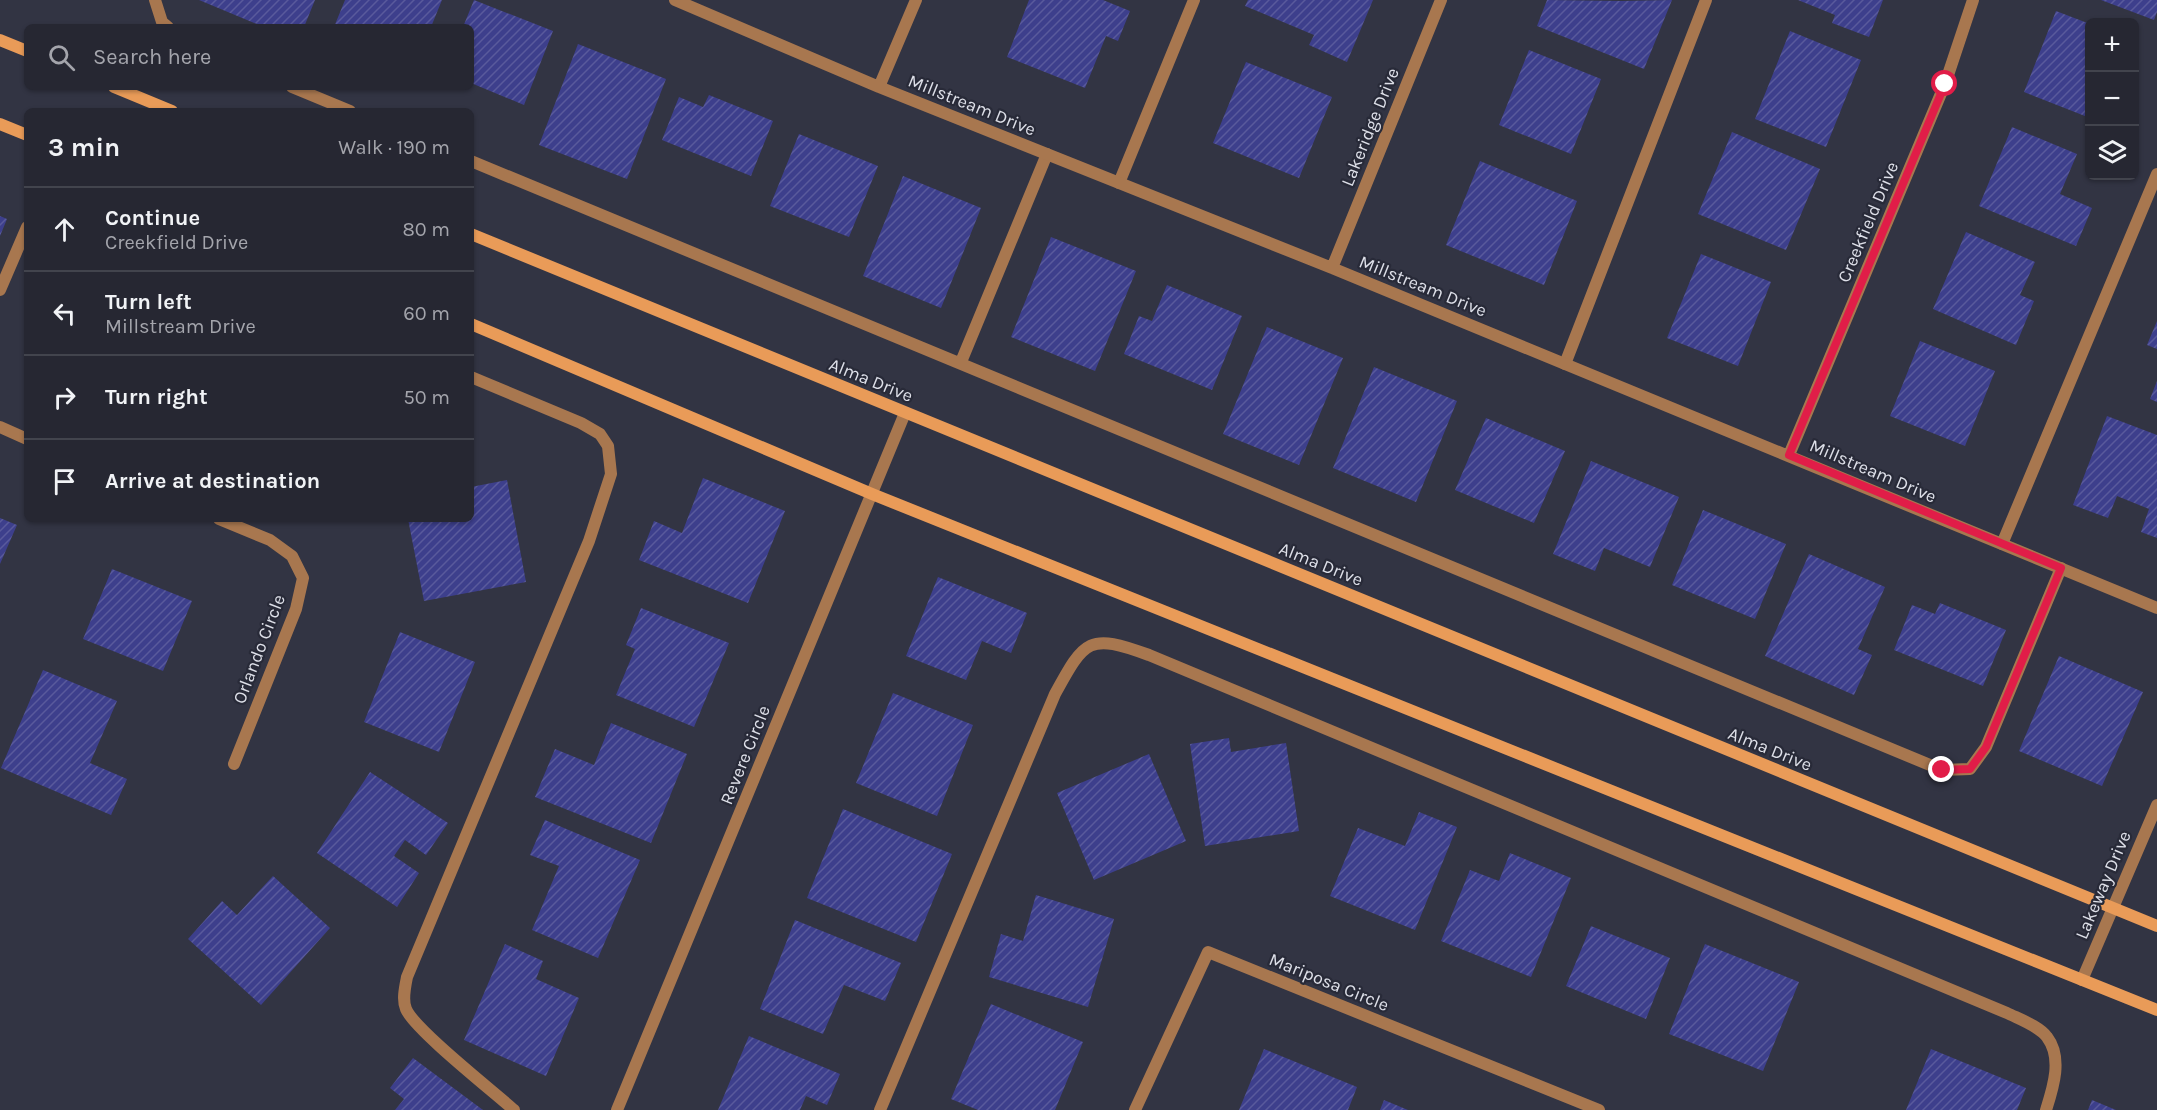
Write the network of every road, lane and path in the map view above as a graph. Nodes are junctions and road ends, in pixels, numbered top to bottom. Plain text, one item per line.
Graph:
1 (155, 0) edge
2 (675, 0) edge
3 (916, 0) edge
4 (1194, 0) edge
5 (1441, 0) edge
6 (1706, 0) edge
7 (1973, 0) edge
8 (164, 24) edge
9 (0, 40) edge
10 (24, 50) edge
11 (879, 87) junction
12 (121, 90) edge
13 (299, 90) edge
14 (165, 108) edge
15 (343, 108) edge
16 (0, 124) edge
17 (24, 134) edge
18 (1047, 154) junction
19 (474, 162) edge
20 (2157, 174) edge
21 (1119, 183) junction
22 (24, 234) edge
23 (474, 235) edge
24 (1332, 268) junction
25 (0, 290) edge
26 (474, 325) edge
27 (961, 362) junction
28 (1564, 364) junction
29 (474, 378) edge
30 (905, 414) junction
31 (0, 427) edge
32 (24, 438) edge
33 (1789, 455) junction
34 (872, 494) junction
35 (226, 522) edge
36 (2002, 544) junction
37 (2061, 568) junction
38 (2157, 608) edge
39 (234, 764) dead end
40 (2157, 805) edge
41 (2114, 909) junction
42 (2157, 927) edge
43 (2082, 980) junction
44 (2157, 1010) edge
45 (514, 1110) edge
46 (617, 1110) edge
47 (880, 1110) edge
48 (1135, 1110) edge
49 (1599, 1110) edge
50 (2046, 1110) edge

1 - 8 street
2 - 11 street, Millstream Drive
3 - 11 street
4 - 21 street
5 - 24 street, Lakeridge Drive
6 - 28 street
7 - 33 street, Creekfield Drive
9 - 10 main road
11 - 18 street, Millstream Drive
12 - 14 main road
13 - 15 street
16 - 17 main road
18 - 21 street, Millstream Drive
18 - 27 street
19 - 27 street
20 - 36 street
21 - 24 street, Millstream Drive
22 - 25 street
23 - 30 main road, Alma Drive
24 - 28 street, Millstream Drive
26 - 34 main road
27 - 37 street
28 - 33 street, Millstream Drive
29 - 45 street
30 - 34 street, Revere Circle
30 - 41 main road, Alma Drive
31 - 32 street
33 - 36 street, Millstream Drive
34 - 43 main road
34 - 46 street, Revere Circle
35 - 39 street, Orlando Circle
36 - 37 street, Millstream Drive
37 - 38 street, Millstream Drive
40 - 41 street, Lakeway Drive
41 - 42 main road, Alma Drive
41 - 43 street, Lakeway Drive
43 - 44 main road
47 - 50 street
48 - 49 street, Mariposa Circle

